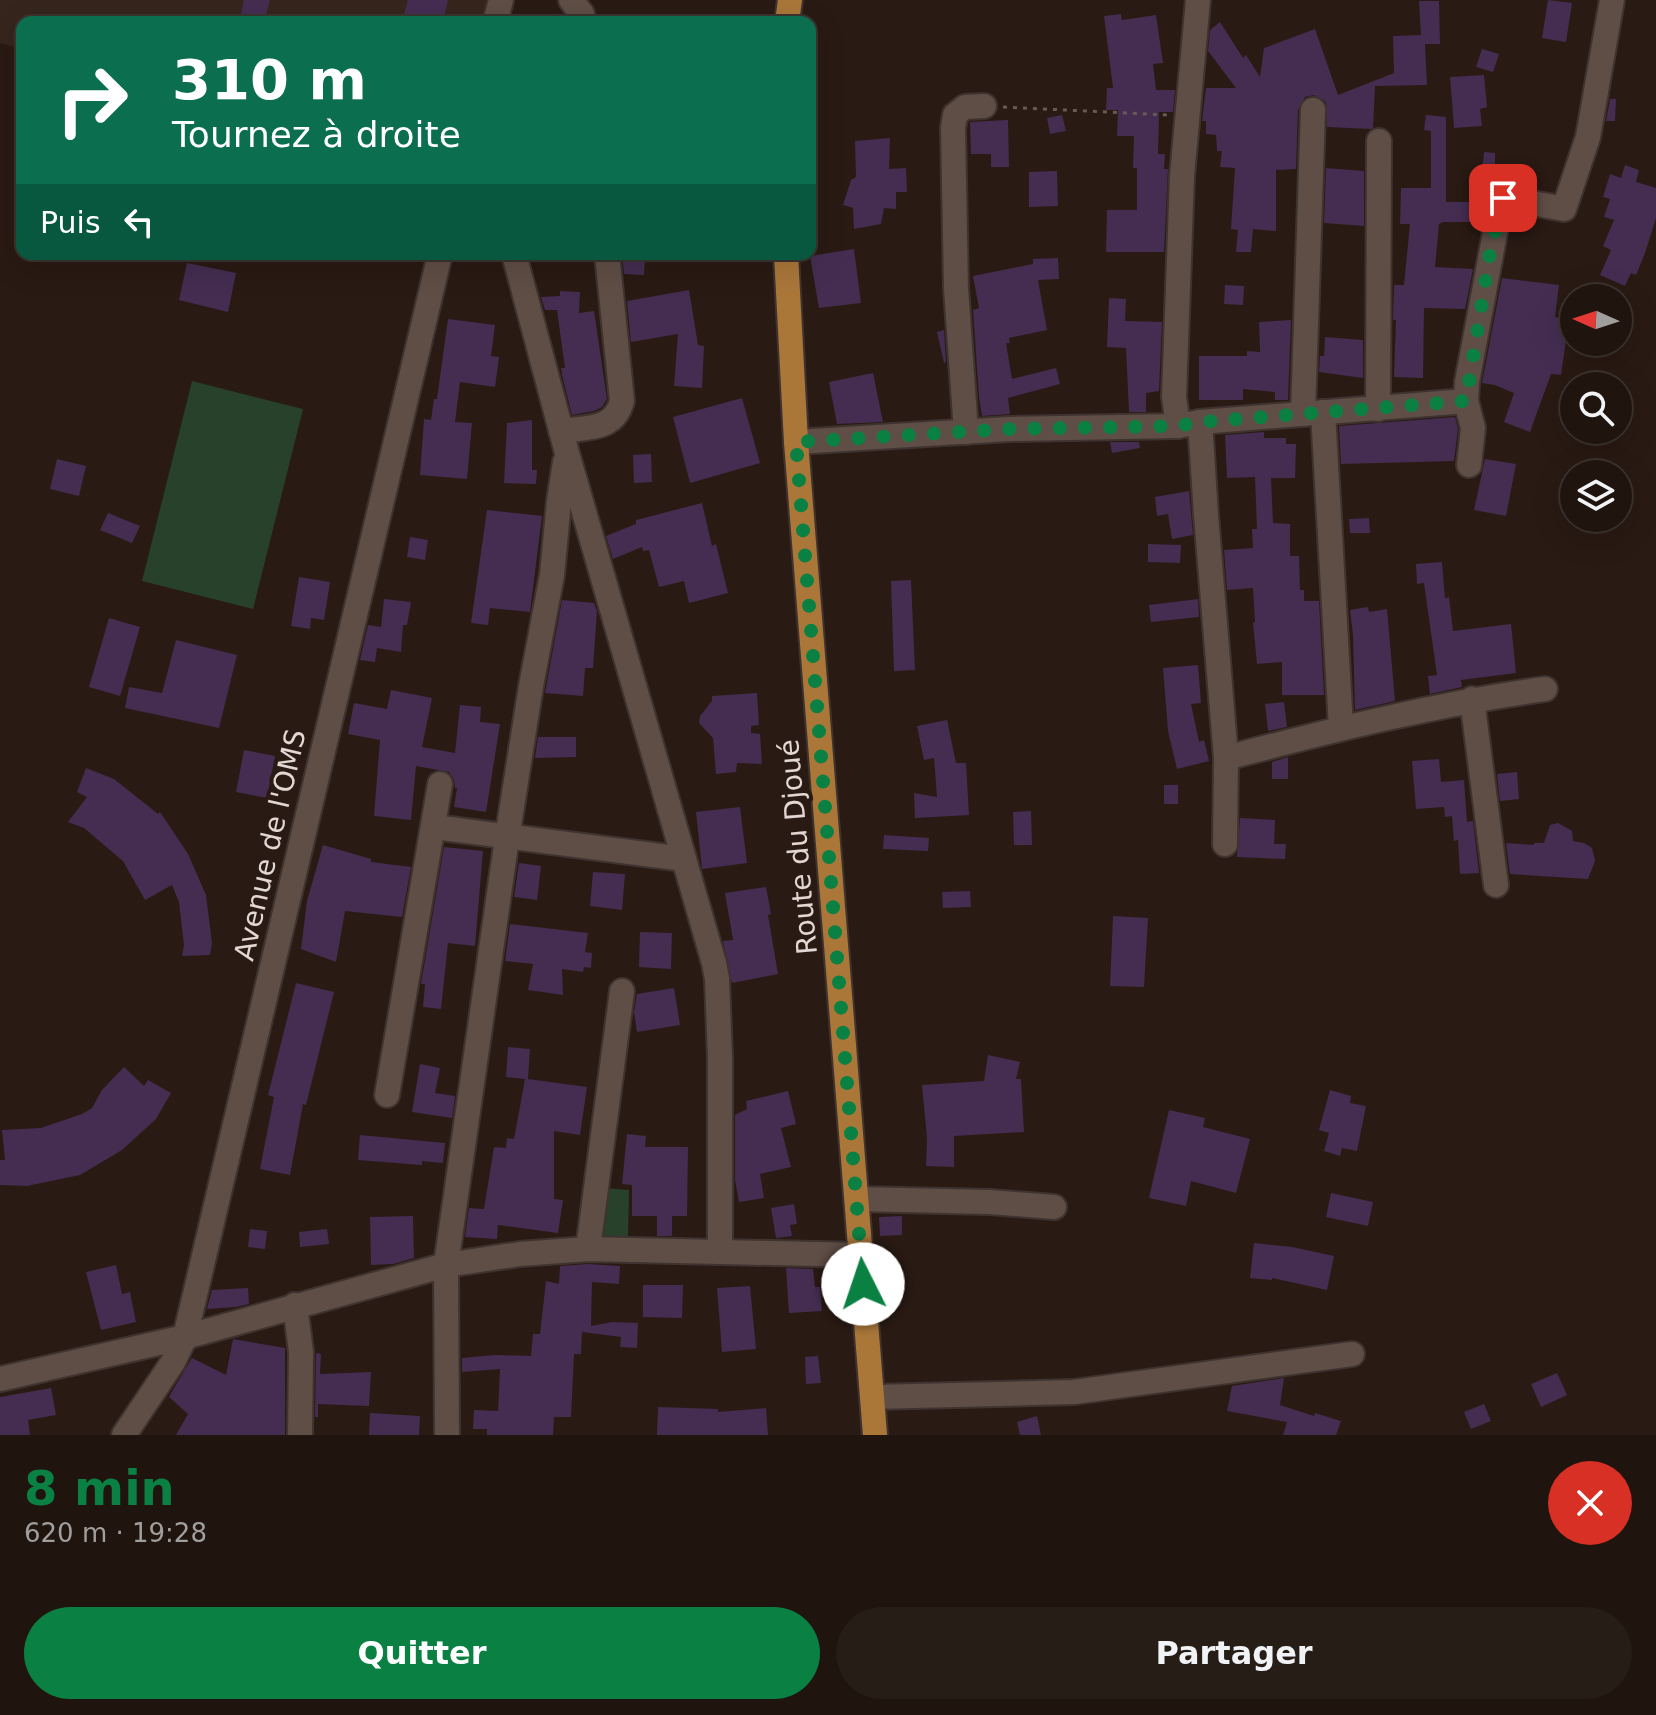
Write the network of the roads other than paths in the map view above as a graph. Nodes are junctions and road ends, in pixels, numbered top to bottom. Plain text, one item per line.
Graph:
1 (1198, 0) edge
2 (1612, 0) edge
3 (984, 106) road end
4 (1313, 110) dead end
5 (1379, 141) dead end
6 (439, 260) edge
7 (516, 260) edge
8 (608, 260) edge
9 (786, 260) edge
10 (1466, 401) junction
11 (1378, 409) junction
12 (1313, 413) junction
13 (1189, 424) junction
14 (966, 432) junction
15 (564, 442) junction
16 (796, 442) junction
17 (1469, 465) dead end
18 (1545, 689) dead end
19 (1472, 699) junction
20 (1341, 728) junction
21 (1226, 758) junction
22 (440, 784) dead end
23 (434, 827) junction
24 (507, 838) junction
25 (1225, 844) dead end
26 (684, 859) junction
27 (1496, 885) dead end
28 (622, 991) dead end
29 (387, 1095) dead end
30 (857, 1199) junction
31 (1054, 1207) dead end
32 (588, 1249) junction
33 (720, 1252) junction
34 (860, 1255) junction
35 (446, 1265) junction
36 (295, 1305) junction
37 (185, 1337) junction
38 (1352, 1354) dead end
39 (0, 1379) edge
40 (872, 1397) junction
41 (124, 1435) edge
42 (300, 1435) edge
43 (447, 1435) edge
44 (875, 1435) edge

1 - 13 street
2 - 10 street
3 - 14 street
4 - 12 street
5 - 11 street
6 - 37 street, Avenue de l'OMS
7 - 15 street
8 - 15 street
9 - 16 main road, Route du Djoué
10 - 11 street
10 - 17 street
11 - 12 street
12 - 13 street
12 - 20 street
13 - 14 street
13 - 21 street
14 - 16 street
15 - 24 street
15 - 26 street
16 - 30 main road, Route du Djoué
18 - 19 street
19 - 20 street
19 - 27 street
20 - 21 street
21 - 25 street
22 - 23 street
23 - 24 street
23 - 29 street
24 - 26 street
24 - 35 street
26 - 33 street
28 - 32 street
30 - 31 street
30 - 34 main road, Route du Djoué
32 - 33 street
32 - 35 street
33 - 34 street
34 - 40 main road, Route du Djoué
35 - 36 street
35 - 43 street
36 - 37 street
36 - 42 street
37 - 39 street
37 - 41 street, Avenue de l'OMS
38 - 40 street
40 - 44 main road, Route du Djoué

